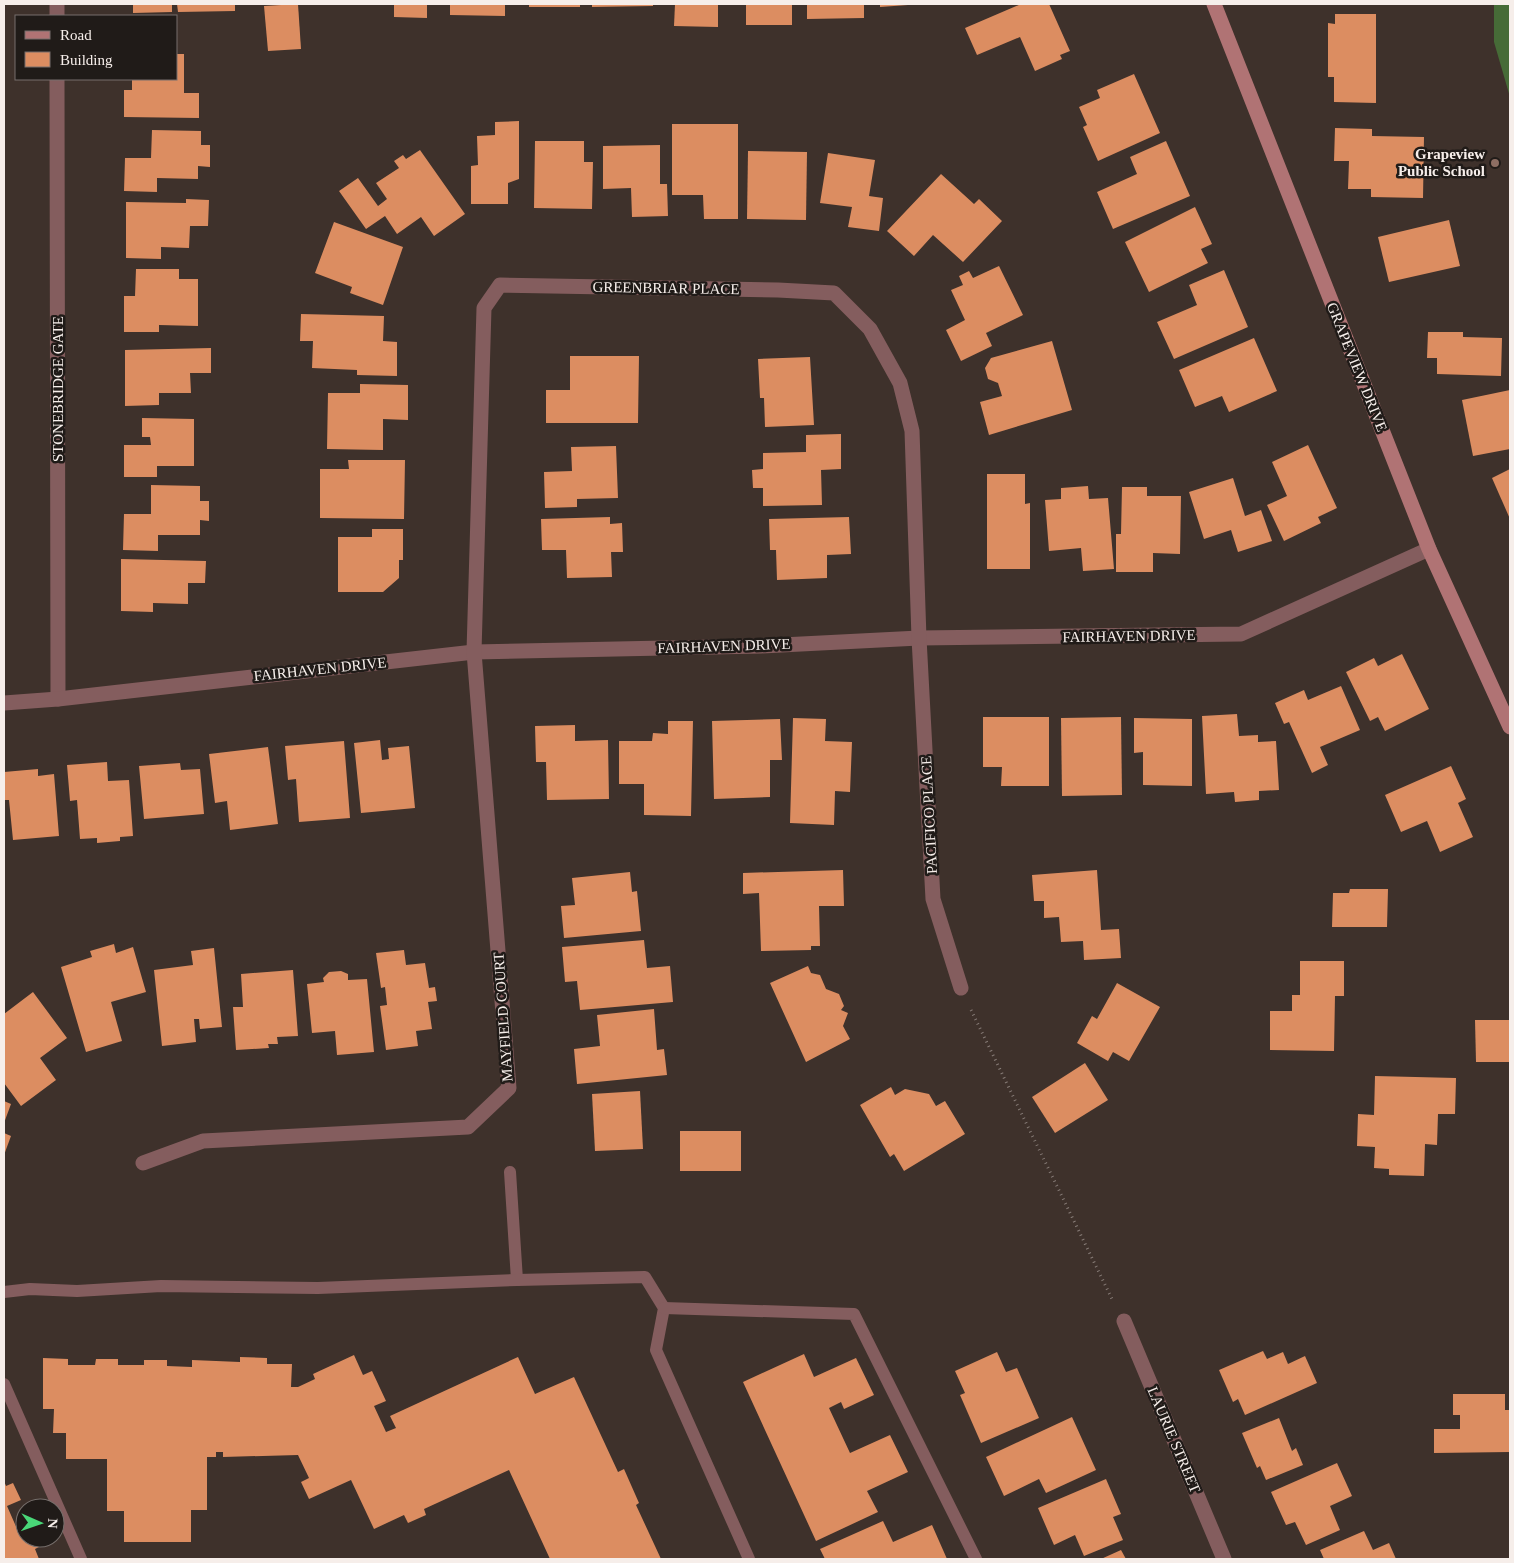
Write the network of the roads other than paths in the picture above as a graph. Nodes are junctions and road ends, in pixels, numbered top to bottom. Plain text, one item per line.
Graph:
1 (1214, 4) edge
2 (57, 80) edge
3 (1429, 549) junction
4 (919, 638) junction
5 (474, 652) junction
6 (58, 699) junction
7 (4, 702) edge
8 (1510, 727) edge
9 (961, 988) road end
10 (143, 1163) dead end
11 (510, 1172) dead end
12 (517, 1280) junction
13 (4, 1292) edge
14 (664, 1308) junction
15 (1124, 1321) road end
16 (4, 1384) edge
17 (81, 1559) edge
18 (749, 1559) edge
19 (976, 1559) edge
20 (1224, 1559) edge

1 - 3 street, GRAPEVIEW DRIVE
2 - 6 street, STONEBRIDGE GATE
3 - 4 street, FAIRHAVEN DRIVE
3 - 8 street, GRAPEVIEW DRIVE
4 - 5 street, FAIRHAVEN DRIVE
4 - 5 street, GREENBRIAR PLACE
4 - 9 street, PACIFICO PLACE
5 - 6 street, FAIRHAVEN DRIVE
5 - 10 street, MAYFIELD COURT
6 - 7 street, FAIRHAVEN DRIVE
11 - 12 lane
12 - 13 lane
12 - 14 lane
14 - 18 lane
14 - 19 lane
15 - 20 street, LAURIE STREET
16 - 17 lane

